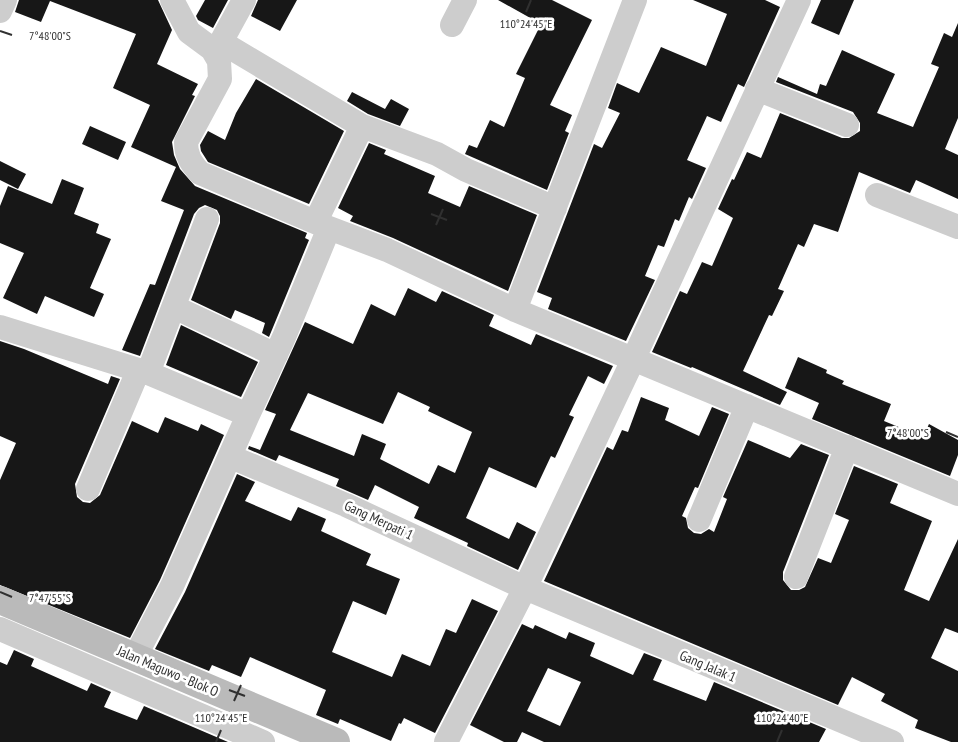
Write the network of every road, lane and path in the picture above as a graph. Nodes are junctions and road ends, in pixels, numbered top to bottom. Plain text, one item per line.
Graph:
1 (5, 0) edge
2 (172, 0) edge
3 (244, 0) edge
4 (465, 0) edge
5 (635, 0) edge
6 (799, 0) edge
7 (0, 10) edge
8 (452, 25) dead end
9 (217, 46) junction
10 (756, 89) junction
11 (847, 125) dead end
12 (362, 126) junction
13 (877, 194) dead end
14 (555, 208) junction
15 (207, 219) dead end
16 (322, 224) junction
17 (958, 226) edge
18 (174, 307) junction
19 (515, 310) junction
20 (0, 327) edge
21 (276, 355) junction
22 (633, 360) junction
23 (143, 372) junction
24 (747, 406) junction
25 (248, 415) junction
26 (847, 447) junction
27 (231, 457) junction
28 (88, 489) dead end
29 (958, 494) edge
30 (698, 520) dead end
31 (796, 577) dead end
32 (525, 588) junction
33 (0, 600) edge
34 (0, 629) edge
35 (135, 657) junction
36 (277, 717) junction
37 (265, 742) edge
38 (336, 742) edge
39 (446, 742) edge
40 (892, 742) edge

1 - 7 street
2 - 9 street
3 - 9 street
4 - 8 street
5 - 14 street
6 - 10 street
9 - 12 street
9 - 16 street
10 - 11 street
10 - 22 street
12 - 14 street
12 - 16 street
13 - 17 street
14 - 19 street
15 - 18 street
16 - 19 street
16 - 21 street
18 - 21 street
18 - 23 street
19 - 22 street
20 - 23 street
21 - 25 street
22 - 24 street
22 - 32 street
23 - 25 street
23 - 28 street
24 - 26 street
24 - 30 street
25 - 27 street
26 - 29 street
26 - 31 street
27 - 32 street, Gang Merpati 1
27 - 35 street
32 - 39 street
32 - 40 street, Gang Jalak 1
33 - 35 main road, Jalan Maguwo - Blok O
34 - 37 street
35 - 36 main road, Jalan Maguwo - Blok O
36 - 37 street
36 - 38 main road, Jalan Maguwo - Blok O

